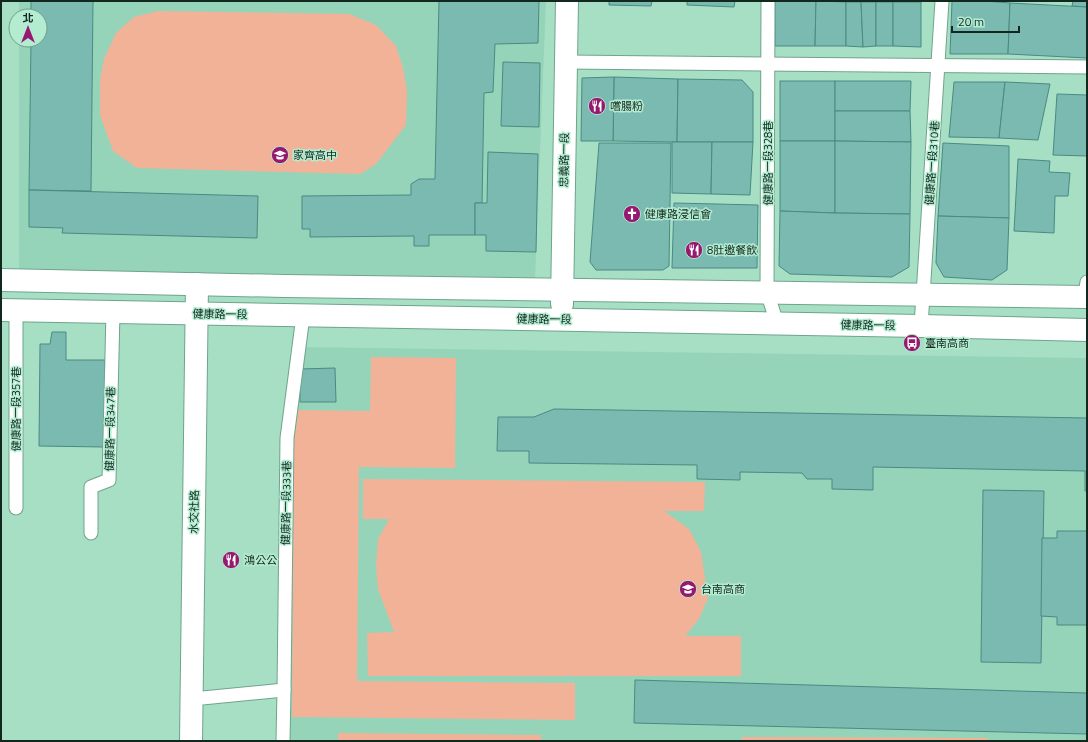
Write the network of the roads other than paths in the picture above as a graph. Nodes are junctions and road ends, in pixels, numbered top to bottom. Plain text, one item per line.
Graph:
1 (567, 1) edge
2 (768, 1) edge
3 (942, 1) edge
4 (566, 62) junction
5 (768, 64) junction
6 (938, 65) junction
7 (1087, 67) edge
8 (1, 280) edge
9 (197, 284) junction
10 (562, 290) junction
11 (767, 292) junction
12 (1086, 292) edge
13 (923, 295) junction
14 (9, 310) edge
15 (113, 312) junction
16 (197, 314) junction
17 (303, 316) junction
18 (562, 320) junction
19 (777, 323) junction
20 (921, 326) junction
21 (1087, 330) edge
22 (16, 508) dead end
23 (91, 534) dead end
24 (284, 690) junction
25 (192, 699) junction
26 (191, 741) edge
27 (283, 741) edge

1 - 4 street, 忠義路一段
2 - 5 lane, 健康路一段328巷
3 - 6 lane, 健康路一段310巷
4 - 5 lane
4 - 10 street, 忠義路一段
5 - 6 lane
5 - 11 lane, 健康路一段328巷
6 - 7 lane
6 - 13 lane, 健康路一段310巷
8 - 9 street
9 - 10 street
9 - 16 street, 水交社路
10 - 11 street
10 - 18 street, 忠義路一段
11 - 13 street
11 - 19 lane, 健康路一段328巷
12 - 13 street
13 - 20 lane, 健康路一段310巷
14 - 15 street, 健康路一段
14 - 22 lane, 健康路一段357巷
15 - 16 street, 健康路一段
15 - 23 lane, 健康路一段347巷
16 - 17 street, 健康路一段
16 - 25 street, 水交社路
17 - 18 street, 健康路一段
17 - 24 lane, 健康路一段333巷
18 - 19 street, 健康路一段
19 - 20 street, 健康路一段
20 - 21 street, 健康路一段
24 - 25 lane
24 - 27 lane, 健康路一段333巷
25 - 26 street, 水交社路

